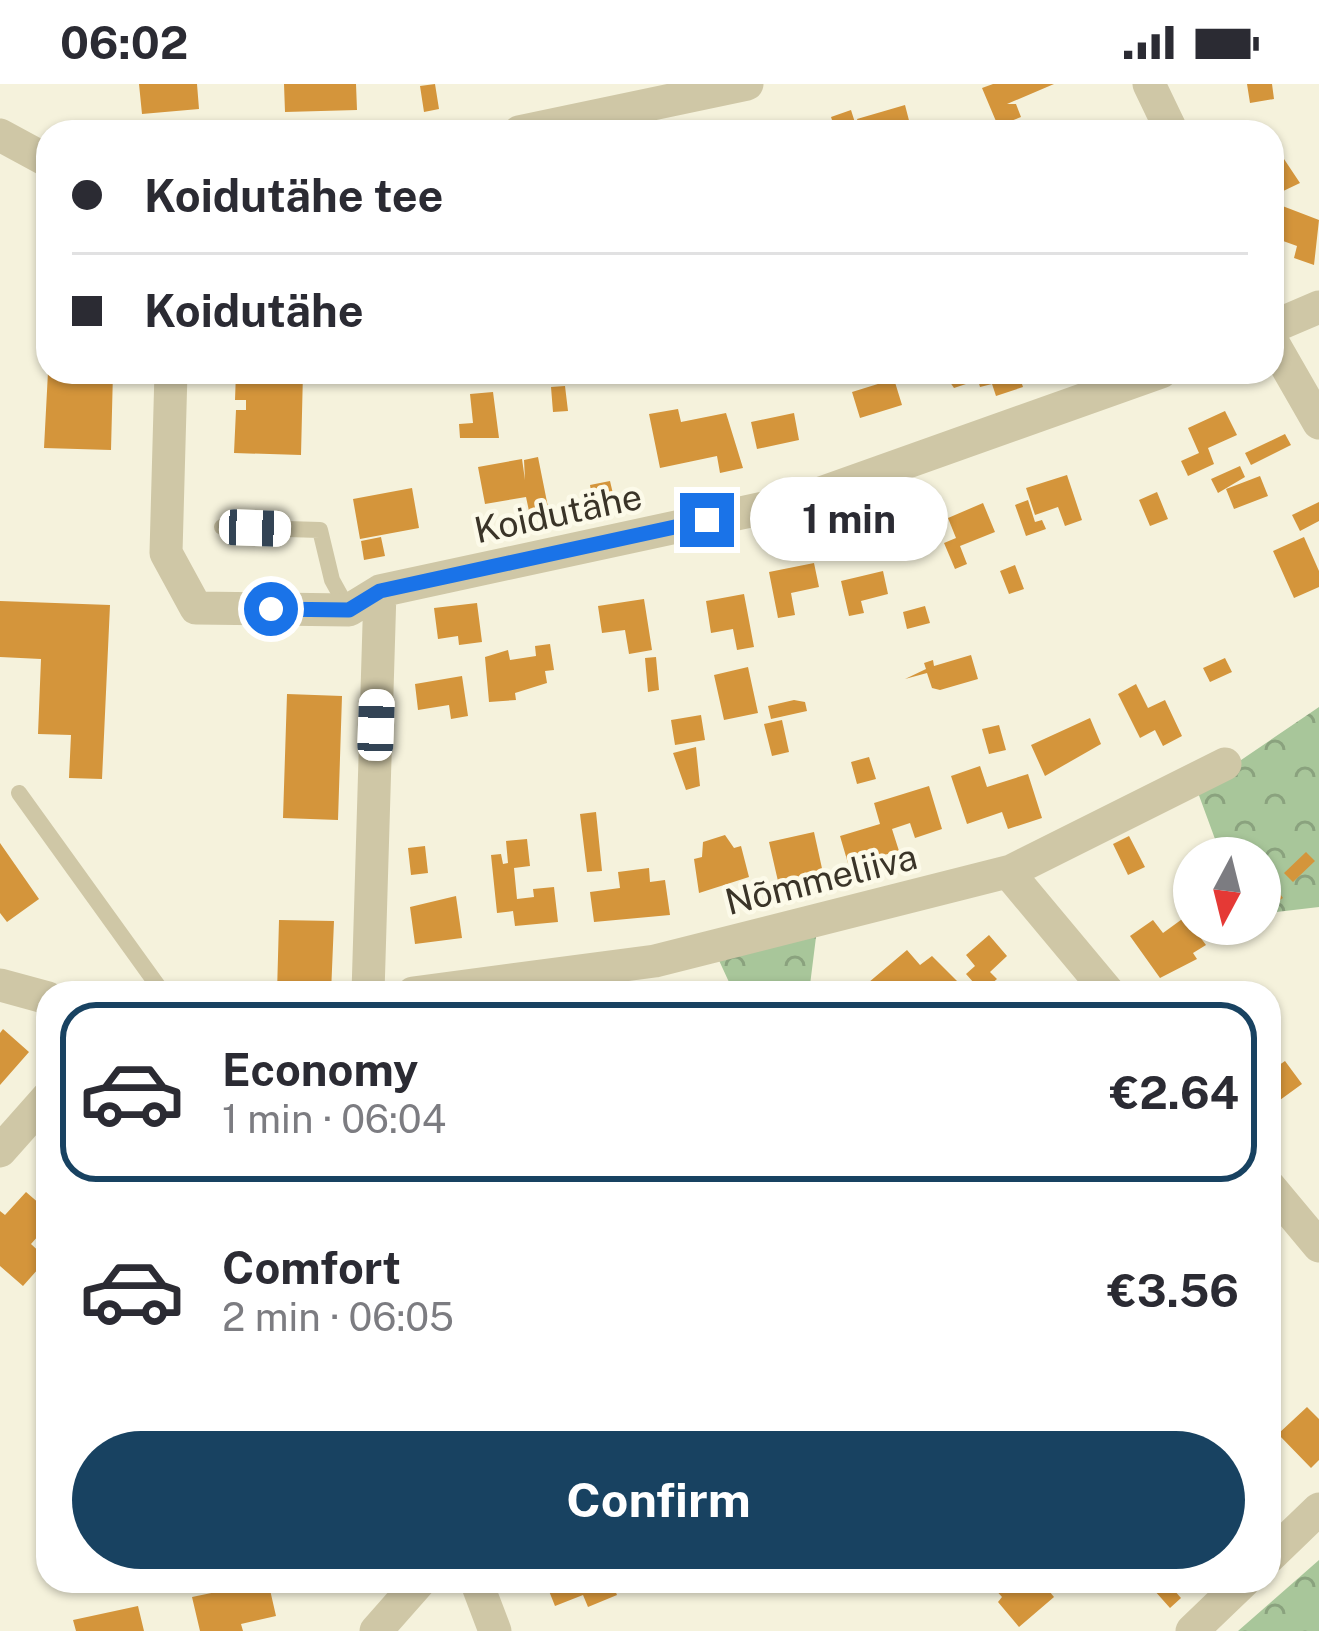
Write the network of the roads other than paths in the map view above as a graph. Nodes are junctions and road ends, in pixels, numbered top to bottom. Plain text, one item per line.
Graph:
1 (747, 84) edge
2 (1149, 84) edge
3 (576, 120) edge
4 (1166, 120) edge
5 (0, 135) edge
6 (36, 154) edge
7 (1319, 308) edge
8 (1284, 322) edge
9 (1284, 362) edge
10 (171, 384) edge
11 (1127, 384) edge
12 (1319, 422) edge
13 (222, 527) dead end
14 (380, 591) junction
15 (349, 610) junction
16 (1225, 764) dead end
17 (19, 793) dead end
18 (1008, 872) junction
19 (154, 981) edge
20 (368, 981) edge
21 (504, 981) edge
22 (1099, 981) edge
23 (0, 985) edge
24 (36, 995) edge
25 (36, 1110) edge
26 (0, 1151) edge
27 (1281, 1200) edge
28 (1319, 1246) edge
29 (1319, 1509) edge
30 (1281, 1545) edge
31 (409, 1593) edge
32 (481, 1593) edge
33 (1232, 1593) edge
34 (376, 1631) edge
35 (495, 1631) edge
36 (1192, 1631) edge

1 - 3 street
2 - 4 street
5 - 6 street
7 - 8 street
9 - 12 street
10 - 15 street
11 - 14 street, Koidutähe
13 - 15 lane
14 - 15 street, Koidutähe
14 - 20 street
16 - 18 street, Nõmmeliiva
17 - 19 lane
18 - 21 street, Nõmmeliiva
18 - 22 street
23 - 24 street
25 - 26 street
27 - 28 street
29 - 30 street
31 - 34 street
32 - 35 street
33 - 36 street

